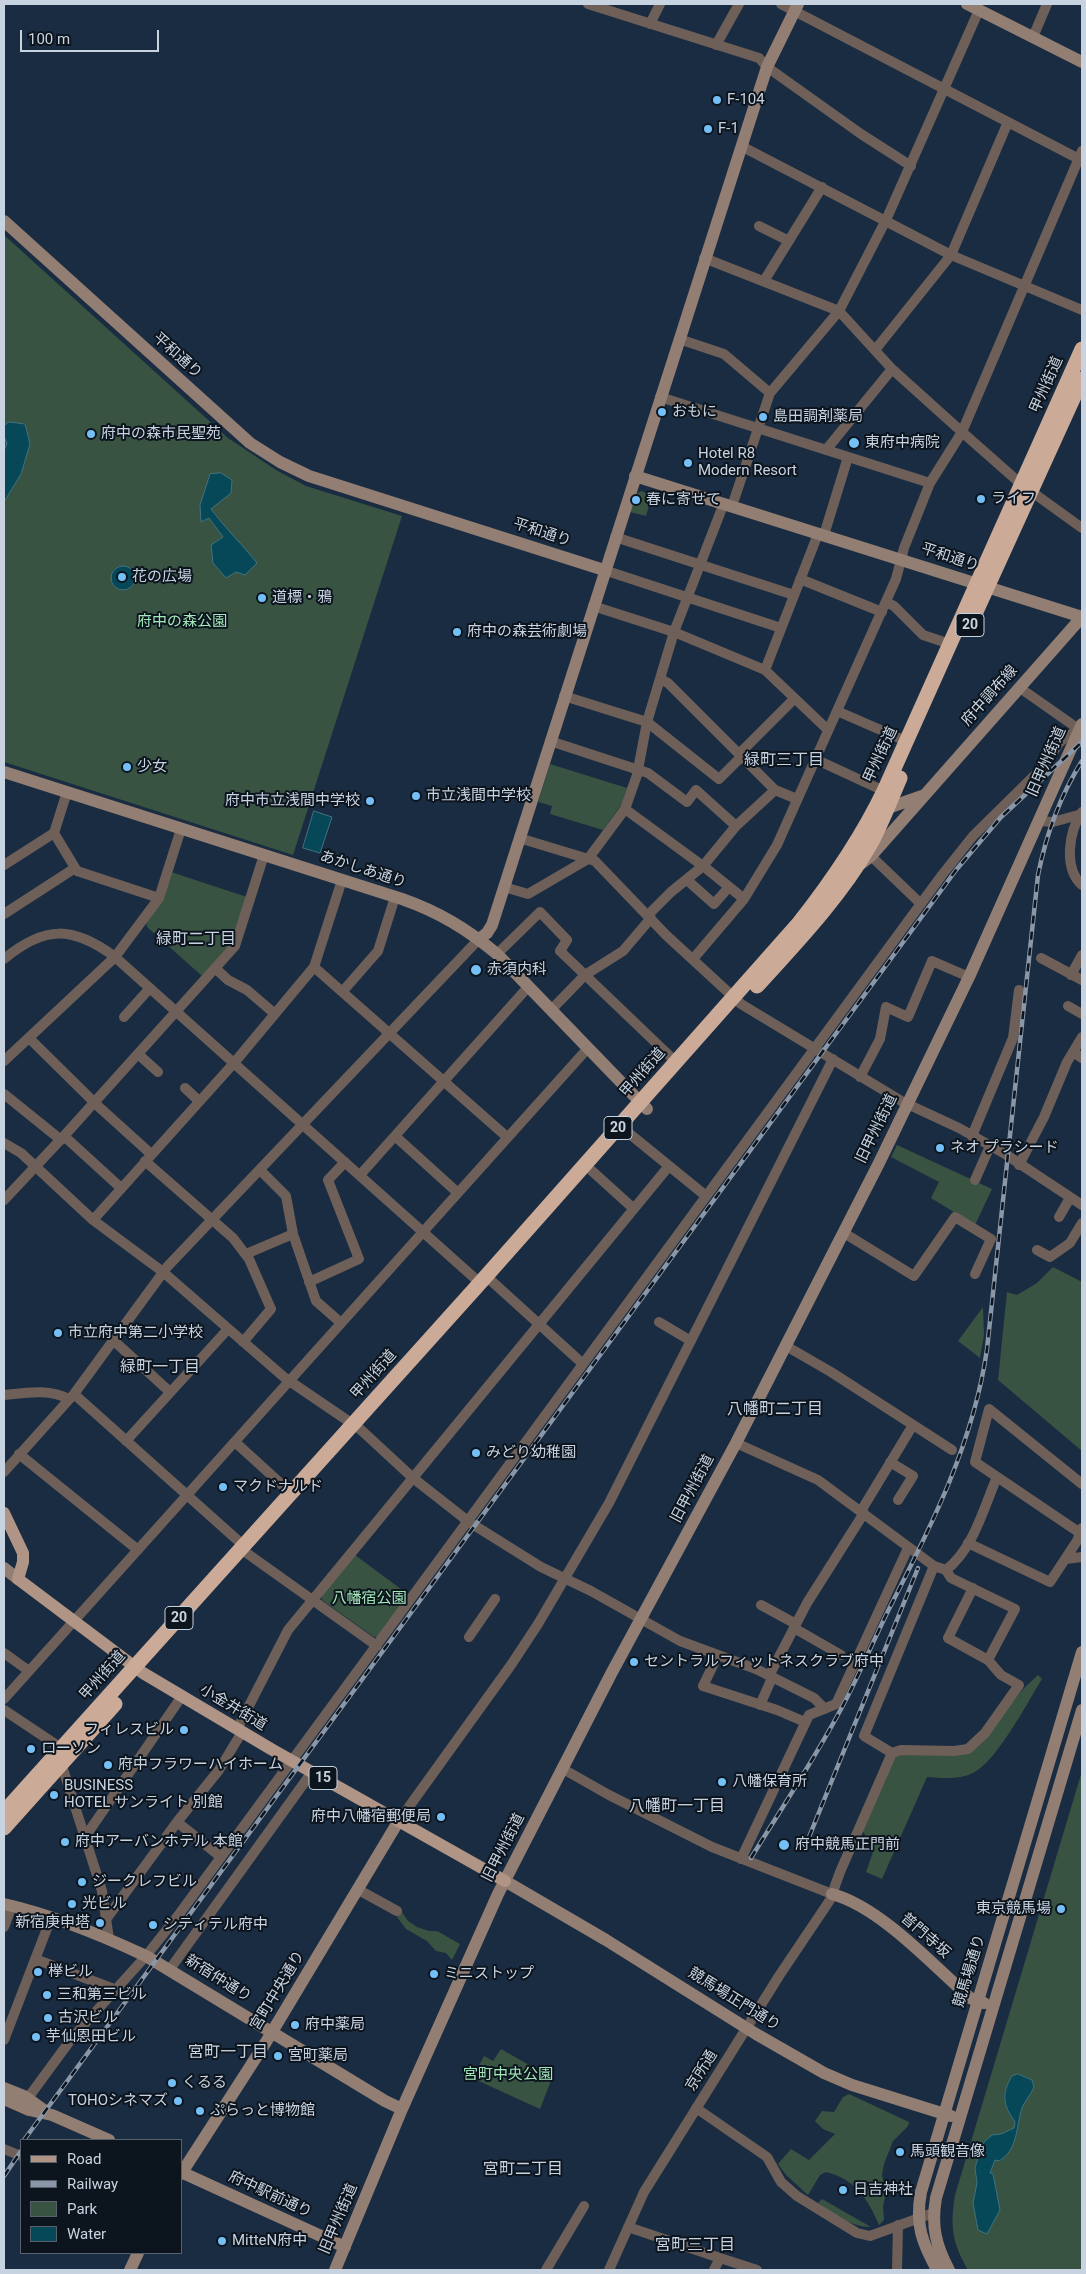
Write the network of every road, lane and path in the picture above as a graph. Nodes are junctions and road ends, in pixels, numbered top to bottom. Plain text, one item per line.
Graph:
1 (588, 4) edge
2 (660, 4) edge
3 (739, 4) edge
4 (781, 4) edge
5 (1047, 4) edge
6 (973, 7) edge
7 (796, 8) edge
8 (650, 24) junction
9 (1033, 37) junction
10 (716, 44) junction
11 (1082, 62) edge
12 (767, 67) junction
13 (944, 89) junction
14 (1008, 122) junction
15 (741, 146) junction
16 (1081, 155) edge
17 (911, 166) junction
18 (822, 187) junction
19 (886, 220) junction
20 (4, 222) edge
21 (759, 226) dead end
22 (789, 241) junction
23 (951, 255) junction
24 (704, 258) junction
25 (764, 280) junction
26 (1024, 286) junction
27 (839, 310) junction
28 (1082, 310) edge
29 (679, 339) junction
30 (1082, 349) edge
31 (875, 350) junction
32 (892, 369) junction
33 (1082, 379) edge
34 (770, 393) junction
35 (660, 397) junction
36 (758, 428) junction
37 (962, 432) junction
38 (826, 450) junction
39 (848, 457) junction
40 (635, 476) junction
41 (930, 483) junction
42 (1026, 487) junction
43 (728, 505) junction
44 (1082, 528) edge
45 (821, 534) junction
46 (615, 537) junction
47 (901, 560) junction
48 (701, 564) junction
49 (604, 570) junction
50 (800, 579) junction
51 (982, 585) junction
52 (794, 595) junction
53 (688, 597) junction
54 (886, 602) junction
55 (592, 606) junction
56 (882, 612) junction
57 (1082, 617) edge
58 (781, 628) junction
59 (674, 632) junction
60 (950, 644) junction
61 (765, 670) junction
62 (660, 679) junction
63 (1020, 688) junction
64 (564, 696) junction
65 (794, 699) junction
66 (837, 711) junction
67 (647, 722) junction
68 (1081, 727) edge
69 (828, 730) junction
70 (550, 741) junction
71 (906, 741) junction
72 (740, 756) junction
73 (815, 759) junction
74 (638, 769) junction
75 (4, 772) edge
76 (775, 790) junction
77 (67, 792) junction
78 (889, 796) junction
79 (922, 796) junction
80 (797, 799) junction
81 (625, 809) junction
82 (1082, 813) edge
83 (1038, 822) junction
84 (736, 826) junction
85 (181, 829) junction
86 (54, 833) junction
87 (519, 838) junction
88 (264, 855) junction
89 (871, 856) junction
90 (588, 859) junction
91 (4, 865) edge
92 (703, 866) junction
93 (75, 868) junction
94 (854, 869) junction
95 (342, 880) junction
96 (686, 880) junction
97 (1082, 885) edge
98 (728, 886) junction
99 (504, 887) junction
100 (396, 897) junction
101 (159, 898) junction
102 (744, 899) junction
103 (921, 904) junction
104 (4, 914) edge
105 (649, 916) junction
106 (479, 939) junction
107 (497, 954) junction
108 (1082, 955) edge
109 (115, 957) junction
110 (1041, 958) dead end
111 (4, 959) edge
112 (693, 959) junction
113 (314, 967) junction
114 (215, 968) junction
115 (1071, 974) junction
116 (584, 975) junction
117 (968, 977) junction
118 (1082, 980) edge
119 (528, 986) junction
120 (150, 988) junction
121 (1019, 990) dead end
122 (343, 991) junction
123 (738, 1001) junction
124 (1068, 1006) dead end
125 (551, 1010) junction
126 (176, 1011) junction
127 (275, 1014) junction
128 (1082, 1014) edge
129 (124, 1017) dead end
130 (390, 1032) junction
131 (1082, 1037) edge
132 (29, 1038) junction
133 (588, 1048) junction
134 (815, 1048) junction
135 (138, 1054) junction
136 (1078, 1055) edge
137 (833, 1059) junction
138 (4, 1062) edge
139 (234, 1062) junction
140 (676, 1062) junction
141 (158, 1072) dead end
142 (860, 1077) junction
143 (444, 1081) junction
144 (185, 1088) dead end
145 (4, 1094) edge
146 (199, 1101) junction
147 (95, 1103) junction
148 (908, 1104) junction
149 (644, 1105) junction
150 (303, 1126) junction
151 (623, 1128) junction
152 (395, 1136) junction
153 (972, 1136) junction
154 (507, 1137) junction
155 (63, 1138) junction
156 (4, 1143) edge
157 (990, 1146) junction
158 (148, 1157) junction
159 (344, 1162) junction
160 (1018, 1165) junction
161 (37, 1166) junction
162 (670, 1166) junction
163 (260, 1170) junction
164 (592, 1171) junction
165 (360, 1175) junction
166 (975, 1180) dead end
167 (121, 1188) junction
168 (458, 1193) junction
169 (706, 1196) junction
170 (1070, 1198) junction
171 (4, 1200) edge
172 (1082, 1205) edge
173 (634, 1209) junction
174 (1059, 1217) dead end
175 (92, 1220) junction
176 (212, 1220) junction
177 (1082, 1223) edge
178 (423, 1232) junction
179 (844, 1233) junction
180 (294, 1234) junction
181 (1037, 1250) dead end
182 (246, 1254) junction
183 (163, 1272) junction
184 (975, 1274) dead end
185 (486, 1280) junction
186 (309, 1282) junction
187 (659, 1322) dead end
188 (341, 1323) junction
189 (539, 1324) junction
190 (228, 1328) junction
191 (113, 1340) junction
192 (243, 1342) junction
193 (691, 1342) junction
194 (786, 1346) junction
195 (583, 1364) junction
196 (289, 1381) junction
197 (170, 1392) junction
198 (4, 1396) edge
199 (71, 1397) junction
200 (913, 1425) junction
201 (357, 1427) junction
202 (126, 1441) junction
203 (235, 1442) junction
204 (736, 1443) junction
205 (952, 1450) dead end
206 (19, 1454) junction
207 (890, 1462) junction
208 (4, 1472) edge
209 (997, 1477) junction
210 (413, 1478) junction
211 (1082, 1484) edge
212 (291, 1493) junction
213 (187, 1495) junction
214 (898, 1500) dead end
215 (862, 1512) junction
216 (4, 1513) edge
217 (469, 1522) junction
218 (1081, 1530) edge
219 (968, 1543) junction
220 (908, 1548) junction
221 (138, 1550) junction
222 (245, 1550) junction
223 (1082, 1557) edge
224 (1066, 1559) junction
225 (934, 1566) junction
226 (4, 1568) edge
227 (946, 1570) junction
228 (18, 1579) junction
229 (565, 1579) junction
230 (973, 1588) junction
231 (313, 1599) junction
232 (495, 1599) dead end
233 (761, 1605) dead end
234 (641, 1619) junction
235 (74, 1622) junction
236 (795, 1626) junction
237 (469, 1637) dead end
238 (377, 1646) junction
239 (1082, 1652) edge
240 (4, 1653) edge
241 (718, 1655) junction
242 (842, 1655) dead end
243 (988, 1660) junction
244 (138, 1670) junction
245 (29, 1671) junction
246 (771, 1677) junction
247 (182, 1696) junction
248 (4, 1699) edge
249 (760, 1705) junction
250 (825, 1709) junction
251 (4, 1710) edge
252 (1082, 1710) edge
253 (805, 1722) junction
254 (239, 1730) junction
255 (892, 1752) junction
256 (60, 1758) junction
257 (292, 1760) junction
258 (563, 1769) junction
259 (312, 1772) junction
260 (4, 1812) edge
261 (177, 1822) junction
262 (398, 1822) junction
263 (4, 1828) edge
264 (1030, 1828) junction
265 (1046, 1833) junction
266 (85, 1837) junction
267 (221, 1857) junction
268 (740, 1859) junction
269 (504, 1880) junction
270 (357, 1889) junction
271 (832, 1894) junction
272 (8, 1905) edge
273 (396, 1911) dead end
274 (51, 1918) junction
275 (107, 1918) junction
276 (4, 1927) edge
277 (109, 1939) junction
278 (146, 1956) junction
279 (35, 1959) junction
280 (170, 1969) junction
281 (114, 1989) junction
282 (978, 2001) junction
283 (994, 2007) junction
284 (746, 2027) junction
285 (272, 2032) junction
286 (4, 2040) edge
287 (4, 2088) edge
288 (28, 2098) junction
289 (4, 2099) edge
290 (696, 2108) junction
291 (402, 2109) junction
292 (944, 2114) junction
293 (52, 2115) junction
294 (960, 2119) junction
295 (100, 2138) edge
296 (4, 2149) edge
297 (20, 2156) edge
298 (182, 2173) edge
299 (584, 2206) dead end
300 (933, 2213) junction
301 (917, 2217) junction
302 (898, 2225) junction
303 (628, 2226) junction
304 (345, 2247) junction
305 (138, 2254) edge
306 (720, 2258) junction
307 (130, 2270) edge
308 (335, 2270) edge
309 (546, 2270) edge
310 (609, 2270) edge
311 (714, 2270) edge
312 (757, 2270) edge
313 (897, 2270) edge
314 (937, 2270) edge
315 (950, 2270) edge

1 - 8 street
2 - 8 street
3 - 10 street
4 - 7 street
5 - 9 street
6 - 9 street
6 - 13 street
7 - 12 street
7 - 13 street
8 - 10 street
9 - 11 street
10 - 12 street
12 - 15 street
12 - 17 street
13 - 14 street
13 - 17 street
14 - 16 street
14 - 23 street
15 - 18 street
15 - 24 street
16 - 26 street
17 - 19 street
18 - 19 street
18 - 22 street
19 - 23 street
19 - 27 street
20 - 49 street, 平和通り
21 - 22 street
22 - 25 street
23 - 26 street
23 - 31 street
24 - 25 street
24 - 29 street
25 - 27 street
26 - 28 street
26 - 37 street
27 - 31 street
27 - 34 street
29 - 34 street
29 - 35 street
30 - 42 highway, 甲州街道 / 20
31 - 32 street
32 - 37 street
32 - 38 street
33 - 42 highway, 甲州街道 / 20
34 - 36 street
35 - 36 street
35 - 40 street
36 - 38 street
36 - 43 street
37 - 41 street
37 - 42 street
38 - 39 street
39 - 41 street
39 - 45 street
40 - 43 street, 平和通り
40 - 46 street
41 - 47 street
42 - 44 street
42 - 51 highway, 甲州街道 / 20
43 - 45 street, 平和通り
43 - 48 street
45 - 47 street, 平和通り
45 - 50 street
46 - 48 street
46 - 49 street
47 - 51 street, 平和通り
47 - 54 street
48 - 52 street
48 - 53 street
49 - 53 street
49 - 55 street
50 - 52 street
50 - 56 street
51 - 57 street, 平和通り
51 - 60 highway, 甲州街道 / 20
51 - 78 highway, 甲州街道 / 20
52 - 58 street
53 - 58 street
53 - 59 street
54 - 56 street
54 - 60 street
55 - 59 street
55 - 64 street
56 - 66 street
57 - 63 street, 府中調布線
58 - 61 street
59 - 61 street
59 - 62 street
60 - 71 highway, 甲州街道 / 20
61 - 65 street
62 - 67 street
62 - 72 street
63 - 68 street
63 - 79 street, 府中調布線
64 - 67 street
64 - 70 street
65 - 69 street
65 - 72 street
66 - 69 street
66 - 71 street
67 - 72 street
67 - 74 street
68 - 83 street, 旧甲州街道
68 - 103 street
69 - 73 street
70 - 74 street
70 - 87 street
71 - 78 highway, 甲州街道 / 20
72 - 76 street
73 - 78 street
73 - 80 street
74 - 81 street
74 - 84 street
75 - 77 street, あかしあ通り
76 - 80 street
76 - 84 street
77 - 85 street, あかしあ通り
77 - 86 street
78 - 79 street
78 - 94 highway, 甲州街道 / 20
78 - 123 highway, 甲州街道 / 20
79 - 89 street, 府中調布線
80 - 102 street
81 - 90 street
81 - 92 street
82 - 83 street
82 - 97 street
83 - 117 street, 旧甲州街道
84 - 92 street
85 - 88 street, あかしあ通り
85 - 101 street
86 - 91 street
86 - 93 street
87 - 90 street
87 - 99 street
88 - 95 street, あかしあ通り
88 - 114 street
89 - 94 street, 府中調布線
89 - 103 street
90 - 99 street
90 - 105 street
92 - 96 street
92 - 98 street
93 - 101 street
93 - 104 street
94 - 123 highway, 甲州街道 / 20
95 - 100 street, あかしあ通り
95 - 113 street
96 - 98 street
96 - 105 street
98 - 102 street
99 - 106 street
100 - 106 street, あかしあ通り
100 - 122 street
101 - 109 street
102 - 112 street
103 - 134 street
105 - 112 street
105 - 116 street
106 - 107 street, あかしあ通り
106 - 130 street
107 - 116 street
107 - 119 street, あかしあ通り
108 - 115 street
109 - 111 street
109 - 120 street
109 - 132 street
110 - 115 street
112 - 123 street
113 - 122 street
113 - 127 street
114 - 126 street
114 - 127 street
115 - 118 street
116 - 125 street
116 - 140 street
117 - 142 street
117 - 148 street, 旧甲州街道
119 - 125 street, あかしあ通り
119 - 143 street
120 - 126 street
120 - 129 street
121 - 153 street
122 - 130 street
123 - 134 street
123 - 140 highway, 甲州街道 / 20
123 - 149 highway, 甲州街道 / 20
124 - 128 street
125 - 133 street, あかしあ通り
126 - 135 street
126 - 139 street
127 - 139 street
130 - 143 street
130 - 150 street
131 - 136 street
132 - 138 street
132 - 147 street
133 - 149 street, あかしあ通り
133 - 154 street
134 - 137 street
134 - 169 street
135 - 141 street
135 - 147 street
136 - 160 street
137 - 142 street
137 - 193 street
139 - 146 street
139 - 150 street
140 - 149 highway, 甲州街道 / 20
142 - 148 street
143 - 152 street
143 - 154 street
144 - 146 street
145 - 155 street
146 - 158 street
147 - 155 street
147 - 158 street
148 - 153 street
148 - 179 street, 旧甲州街道
149 - 151 highway, 甲州街道 / 20
150 - 159 street
150 - 163 street
151 - 162 street
151 - 164 highway, 甲州街道 / 20
151 - 185 highway, 甲州街道 / 20
152 - 165 street
152 - 168 street
153 - 157 street
154 - 168 street
155 - 161 street
155 - 167 street
156 - 161 street
157 - 160 street
157 - 166 street
158 - 167 street
158 - 176 street
159 - 165 street
159 - 186 street
160 - 170 street
161 - 171 street
161 - 175 street
162 - 169 street
162 - 173 street
163 - 176 street
163 - 180 street
164 - 173 street
164 - 185 highway, 甲州街道 / 20
165 - 178 street
167 - 175 street
168 - 178 street
169 - 195 street
170 - 172 street
170 - 174 street
173 - 189 street
175 - 183 street
176 - 182 street
176 - 183 street
177 - 181 street
178 - 185 street
178 - 188 street
179 - 184 street
179 - 194 street, 旧甲州街道
180 - 182 street
180 - 186 street
182 - 192 street
183 - 190 street
183 - 191 street
185 - 189 street
185 - 201 highway, 甲州街道 / 20
186 - 188 street
187 - 193 street
188 - 196 street
189 - 195 street
189 - 210 street
190 - 192 street
190 - 197 street
191 - 197 street
191 - 199 street
192 - 196 street
193 - 229 street
194 - 200 street
194 - 204 street, 旧甲州街道
195 - 217 street
196 - 201 street
196 - 203 street
197 - 202 street
198 - 199 street
199 - 202 street
199 - 206 street
200 - 205 street
200 - 207 street
201 - 210 street
201 - 212 highway, 甲州街道 / 20
201 - 222 highway, 甲州街道 / 20
202 - 213 street
203 - 212 street
203 - 213 street
204 - 215 street
204 - 234 street, 旧甲州街道
206 - 208 street
206 - 221 street
207 - 214 street
207 - 215 street
209 - 211 street
209 - 218 street
209 - 219 street
210 - 217 street
210 - 231 street
212 - 222 highway, 甲州街道 / 20
213 - 221 street
213 - 222 street
215 - 220 street
215 - 236 street
216 - 228 main road
217 - 229 street
217 - 238 street
218 - 224 street
219 - 224 street
219 - 227 street
220 - 225 street
220 - 250 street
221 - 235 street
222 - 231 street
222 - 244 highway, 甲州街道 / 20
223 - 224 street
225 - 227 street
225 - 255 street
226 - 228 street
227 - 230 street
228 - 235 main road, 小金井街道 / 15
229 - 234 street
229 - 262 street
230 - 243 street
230 - 243 street
231 - 238 street
231 - 254 street
232 - 237 street
233 - 236 street
234 - 241 street
234 - 258 street, 旧甲州街道
235 - 244 main road, 小金井街道 / 15
235 - 245 street
236 - 242 street
236 - 246 street
238 - 257 street
239 - 264 street, 競馬場通り
240 - 245 street
241 - 246 street
241 - 249 street
243 - 255 street
244 - 247 main road, 小金井街道 / 15
244 - 256 highway, 甲州街道 / 20
245 - 248 street
246 - 249 street
246 - 250 street
247 - 254 main road, 小金井街道 / 15
247 - 266 street
249 - 253 street
250 - 253 street
251 - 256 street
252 - 265 street
253 - 268 street
254 - 257 main road, 小金井街道 / 15
254 - 261 street
255 - 271 street, 京所通
256 - 260 highway, 甲州街道 / 20
256 - 263 highway, 甲州街道 / 20
256 - 266 street
257 - 259 main road, 小金井街道 / 15
257 - 267 street
258 - 268 street
258 - 269 street, 旧甲州街道
259 - 262 main road, 小金井街道 / 15
259 - 280 street
261 - 267 street
261 - 275 street
262 - 269 main road, 小金井街道 / 15
262 - 270 street, 宮町中央通り
264 - 265 street
264 - 282 street, 競馬場通り
265 - 283 street
266 - 275 street
267 - 278 street
268 - 271 street
269 - 284 street, 競馬場正門通り
269 - 291 street, 旧甲州街道
270 - 273 street
270 - 285 street, 宮町中央通り
271 - 282 street, 普門寺坂
271 - 284 street, 京所通
272 - 274 street, 新宿仲通り
272 - 276 street
274 - 277 street, 新宿仲通り
274 - 279 street
275 - 277 street
277 - 278 street, 新宿仲通り
278 - 280 street, 新宿仲通り
278 - 281 street
279 - 281 street
279 - 286 street
280 - 285 street, 新宿仲通り
281 - 288 street
282 - 283 street, 普門寺坂
282 - 292 street, 競馬場通り
283 - 294 street
284 - 290 street, 京所通
284 - 292 street, 競馬場正門通り
285 - 291 street, 新宿仲通り
285 - 298 street, 宮町中央通り
287 - 288 street
288 - 293 street
289 - 293 street
290 - 302 street
290 - 303 street, 京所通
291 - 304 street, 旧甲州街道
292 - 294 street, 競馬場正門通り
292 - 301 street, 競馬場通り
293 - 295 street
294 - 300 street
296 - 297 street
298 - 304 street, 府中駅前通り
299 - 309 street
300 - 301 street
300 - 315 street
301 - 302 street
301 - 314 street, 競馬場通り
302 - 313 street
303 - 306 street
303 - 310 street, 京所通
304 - 308 street, 旧甲州街道
305 - 307 street
306 - 311 street
306 - 312 street

